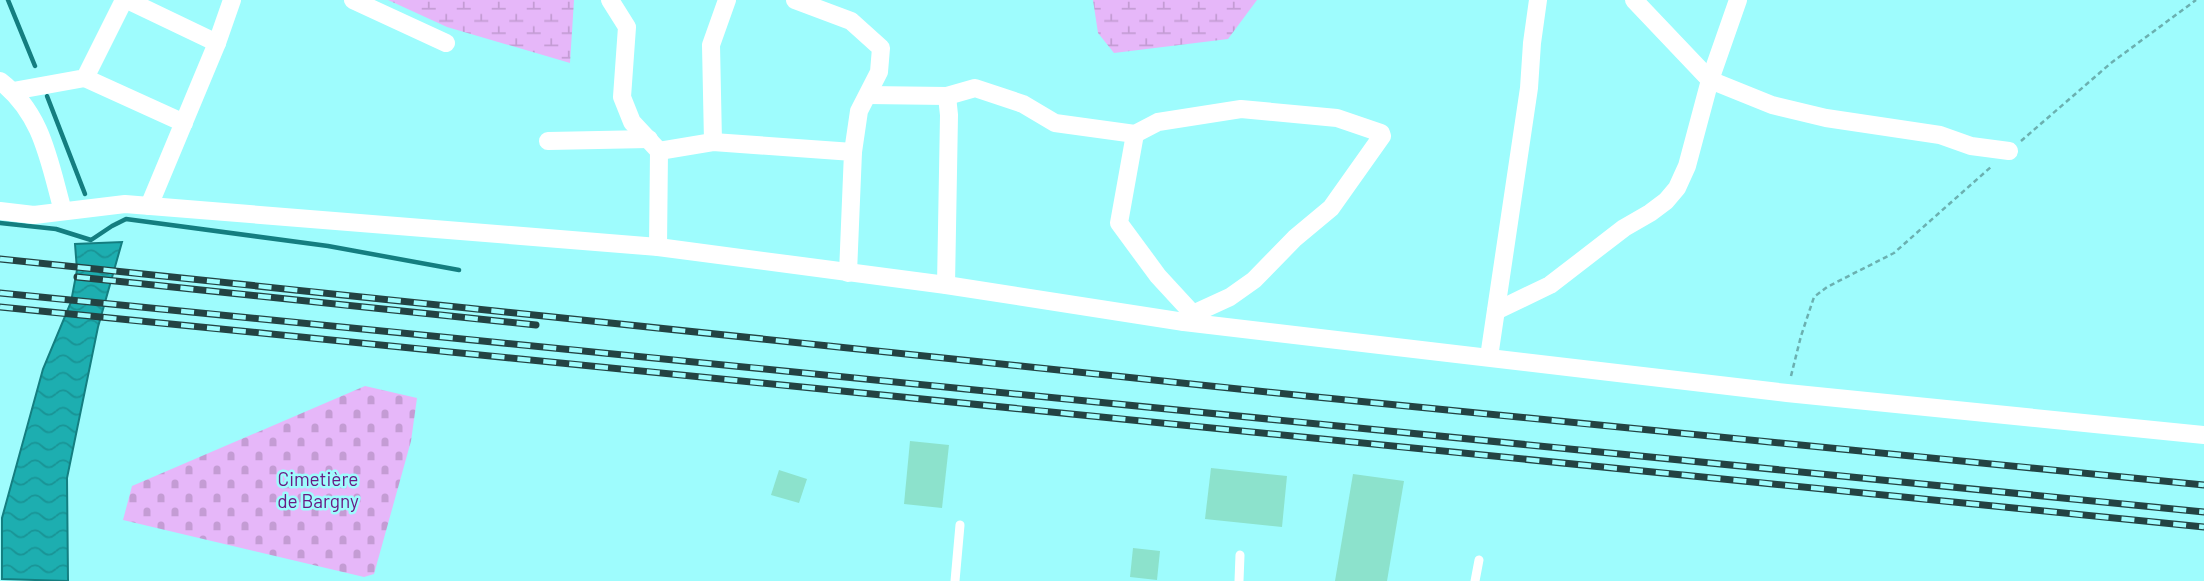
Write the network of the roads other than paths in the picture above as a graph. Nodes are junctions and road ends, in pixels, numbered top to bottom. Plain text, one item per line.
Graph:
1 (126, 0) edge
2 (232, 0) edge
3 (352, 0) edge
4 (610, 0) edge
5 (727, 0) edge
6 (795, 0) edge
7 (1538, 0) edge
8 (1634, 0) edge
9 (1738, 0) edge
10 (217, 43) junction
11 (446, 43) dead end
12 (85, 78) junction
13 (1710, 80) junction
14 (6, 86) edge
15 (868, 95) junction
16 (947, 96) junction
17 (184, 123) junction
18 (1135, 134) junction
19 (548, 141) dead end
20 (713, 142) junction
21 (654, 145) junction
22 (2009, 151) road end
23 (853, 152) junction
24 (149, 206) junction
25 (0, 211) edge
26 (63, 211) junction
27 (659, 247) junction
28 (848, 273) junction
29 (946, 285) junction
30 (1496, 311) junction
31 (1188, 318) junction
32 (1489, 357) junction
33 (2204, 435) edge
34 (960, 525) dead end
35 (1240, 555) dead end
36 (1479, 560) dead end
37 (955, 581) edge
38 (1239, 581) edge
39 (1475, 581) edge

1 - 10 street
1 - 12 street
2 - 10 street
3 - 11 street
4 - 21 street
5 - 20 street
6 - 15 street
7 - 30 street
8 - 13 street
9 - 13 street
10 - 17 street
12 - 14 street
12 - 17 street
13 - 22 street
13 - 30 street
14 - 26 street
15 - 16 street
15 - 23 street
16 - 18 street
16 - 29 street
17 - 24 street
18 - 31 street
18 - 31 street
19 - 21 street
20 - 21 street
20 - 23 street
21 - 27 street
23 - 28 street
24 - 26 street
24 - 27 street
25 - 26 street
27 - 28 street
28 - 29 street
29 - 31 street
30 - 32 street
31 - 32 street
32 - 33 street
34 - 37 lane
35 - 38 lane
36 - 39 lane

